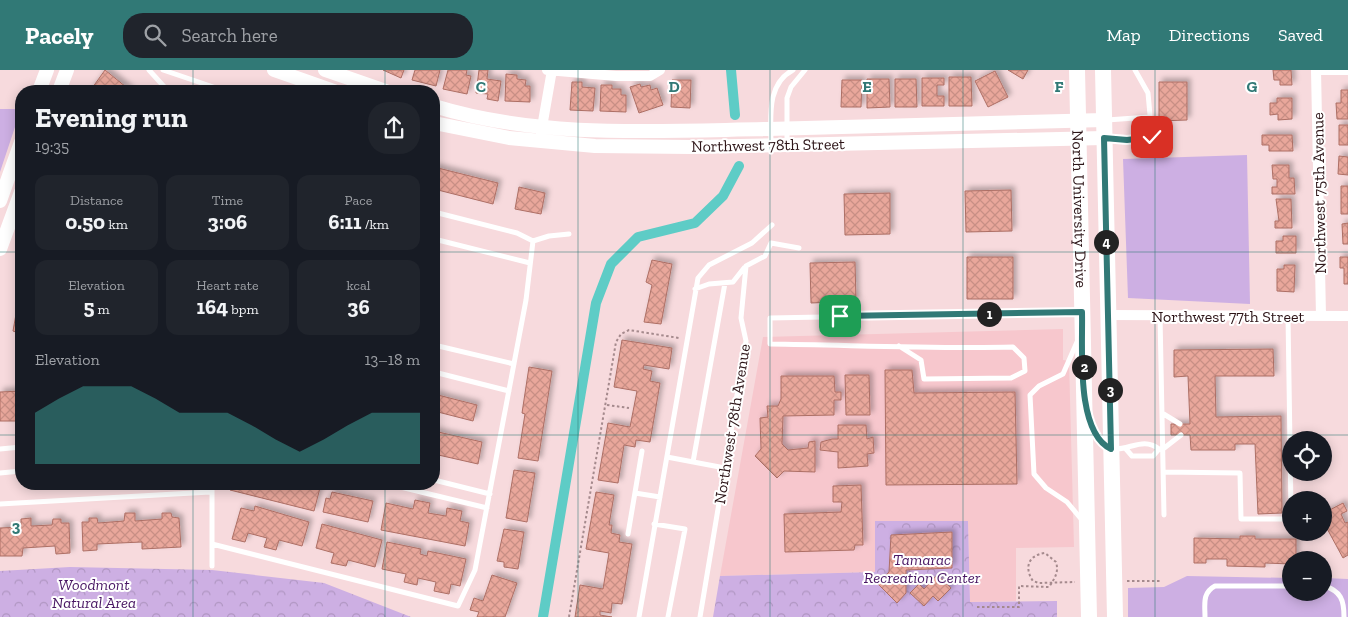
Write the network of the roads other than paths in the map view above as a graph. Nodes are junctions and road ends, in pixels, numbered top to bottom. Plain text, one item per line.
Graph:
1 (47, 70) edge
2 (67, 70) edge
3 (149, 70) edge
4 (162, 70) edge
5 (274, 70) edge
6 (325, 70) edge
7 (550, 70) edge
8 (660, 70) edge
9 (793, 70) edge
10 (805, 70) edge
11 (1077, 70) edge
12 (1103, 70) edge
13 (1134, 70) edge
14 (1316, 70) edge
15 (1348, 70) edge
16 (339, 75) junction
17 (42, 85) edge
18 (61, 85) edge
19 (163, 85) edge
20 (206, 85) edge
21 (317, 85) edge
22 (336, 85) edge
23 (368, 85) edge
24 (440, 107) edge
25 (1149, 117) junction
26 (1104, 120) junction
27 (1078, 121) junction
28 (440, 123) edge
29 (542, 126) junction
30 (787, 128) junction
31 (771, 129) junction
32 (1104, 138) junction
33 (1078, 139) junction
34 (540, 142) junction
35 (771, 145) junction
36 (788, 145) junction
37 (15, 159) edge
38 (0, 201) edge
39 (15, 208) edge
40 (440, 214) edge
41 (772, 225) dead end
42 (569, 234) dead end
43 (440, 240) edge
44 (533, 241) junction
45 (799, 248) dead end
46 (0, 249) edge
47 (530, 263) junction
48 (746, 266) junction
49 (725, 283) junction
50 (695, 289) junction
51 (1082, 312) junction
52 (1108, 315) junction
53 (1160, 316) junction
54 (1288, 316) junction
55 (1321, 316) junction
56 (1348, 316) edge
57 (1083, 334) junction
58 (440, 346) edge
59 (899, 346) junction
60 (514, 364) junction
61 (440, 374) edge
62 (509, 391) junction
63 (1085, 405) junction
64 (1162, 413) junction
65 (1180, 424) dead end
66 (1181, 435) dead end
67 (15, 448) edge
68 (0, 449) edge
69 (1118, 449) junction
70 (1161, 449) junction
71 (642, 451) dead end
72 (667, 458) junction
73 (693, 462) junction
74 (725, 468) junction
75 (15, 472) edge
76 (1163, 472) junction
77 (0, 473) edge
78 (440, 482) edge
79 (413, 490) edge
80 (210, 492) joint
81 (635, 493) junction
82 (490, 494) junction
83 (660, 497) junction
84 (0, 504) edge
85 (487, 508) junction
86 (1164, 515) dead end
87 (654, 524) junction
88 (628, 534) dead end
89 (1088, 538) junction
90 (212, 544) junction
91 (212, 566) dead end
92 (1282, 586) edge
93 (1332, 588) edge
94 (640, 617) edge
95 (668, 617) edge
96 (700, 617) edge
97 (1089, 617) edge
98 (1115, 617) edge
99 (1205, 617) edge
100 (1344, 617) edge

1 - 17 street
2 - 18 street
3 - 19 lane
4 - 20 lane
5 - 21 street
6 - 16 street
7 - 8 street
7 - 29 street
9 - 31 lane
10 - 30 lane
11 - 27 main road, North University Drive
12 - 26 main road, North University Drive
13 - 25 lane
14 - 15 street
14 - 55 street, Northwest 75th Avenue
16 - 22 lane
16 - 23 street
24 - 29 street, Northwest 78th Street
25 - 26 lane
25 - 32 lane
26 - 27 street, Northwest 78th Street
26 - 32 main road, North University Drive
27 - 30 street, Northwest 78th Street
27 - 33 main road, North University Drive
28 - 34 street, Northwest 78th Street
29 - 31 street, Northwest 78th Street
29 - 34 street
30 - 31 street, Northwest 78th Street
30 - 36 lane
31 - 35 lane
32 - 33 street, Northwest 78th Street
32 - 52 main road, North University Drive
33 - 36 street, Northwest 78th Street
33 - 51 main road, North University Drive
34 - 35 street, Northwest 78th Street
35 - 36 street, Northwest 78th Street
37 - 38 street
39 - 46 street
40 - 44 lane
41 - 50 lane
42 - 44 lane
43 - 47 lane
44 - 47 lane
45 - 48 lane
47 - 60 lane
48 - 49 lane
48 - 74 lane, Northwest 78th Avenue
49 - 50 lane
49 - 73 lane
50 - 72 lane
51 - 57 main road, North University Drive
51 - 59 lane
52 - 53 street, Northwest 77th Street
52 - 69 main road, North University Drive
53 - 54 street, Northwest 77th Street
53 - 64 lane
54 - 55 street, Northwest 77th Street
54 - 76 lane
55 - 56 street, Northwest 77th Street
57 - 63 main road, North University Drive
57 - 89 lane
58 - 60 lane
59 - 59 lane
60 - 62 lane
61 - 62 lane
62 - 82 lane
63 - 69 main road
63 - 89 main road, North University Drive
64 - 65 lane
64 - 70 lane
66 - 70 lane
67 - 68 lane
69 - 70 lane
69 - 70 lane
69 - 98 main road, North University Drive
70 - 76 lane
71 - 81 lane
72 - 73 lane
72 - 83 lane
73 - 74 lane
74 - 96 lane, Northwest 78th Avenue
75 - 77 lane
76 - 86 lane
78 - 82 lane
79 - 85 lane
80 - 84 lane
80 - 90 lane
81 - 83 lane
81 - 88 lane
82 - 85 lane
83 - 87 lane
85 - 90 lane
87 - 94 lane
87 - 95 lane
89 - 97 main road, North University Drive
90 - 91 lane
92 - 99 lane
93 - 100 lane

